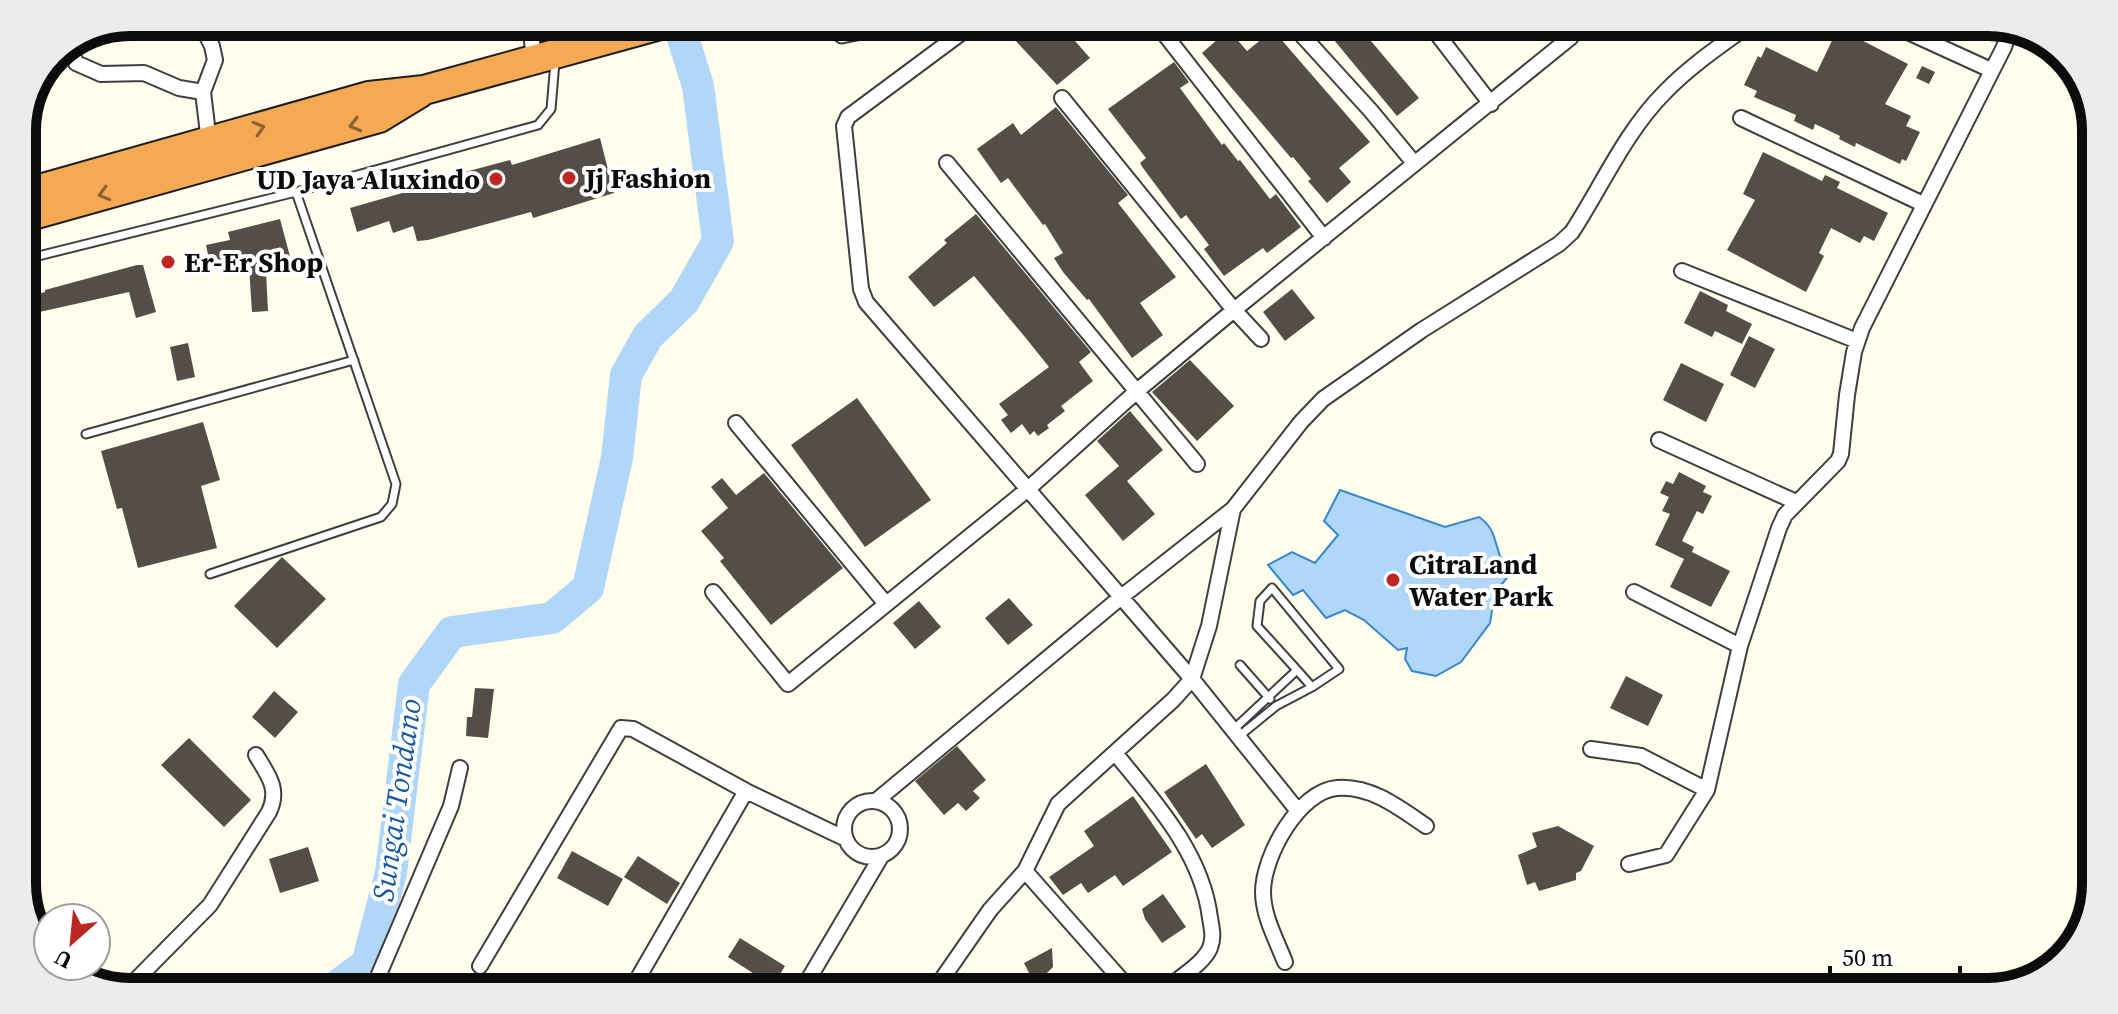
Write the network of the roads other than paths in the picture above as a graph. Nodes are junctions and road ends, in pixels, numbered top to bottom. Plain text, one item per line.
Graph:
1 (207, 36) edge
2 (536, 36) edge
3 (619, 36) edge
4 (837, 36) edge
5 (856, 36) edge
6 (957, 36) edge
7 (1166, 36) dead end
8 (1302, 36) edge
9 (1439, 36) edge
10 (1570, 36) edge
11 (1735, 36) edge
12 (1917, 36) edge
13 (2006, 38) edge
14 (73, 56) edge
15 (545, 57) junction
16 (1991, 70) junction
17 (424, 90) junction
18 (203, 92) junction
19 (1062, 98) dead end
20 (1491, 104) junction
21 (1741, 118) dead end
22 (209, 142) junction
23 (947, 163) dead end
24 (1414, 163) junction
25 (36, 190) edge
26 (296, 192) junction
27 (1923, 204) junction
28 (36, 214) edge
29 (1324, 238) junction
30 (36, 257) edge
31 (1682, 271) dead end
32 (1234, 310) junction
33 (1261, 339) dead end
34 (1857, 341) junction
35 (354, 360) junction
36 (1137, 391) junction
37 (736, 423) dead end
38 (86, 434) dead end
39 (1659, 440) dead end
40 (1197, 464) dead end
41 (1028, 489) junction
42 (1796, 502) junction
43 (1233, 509) junction
44 (210, 574) dead end
45 (713, 592) dead end
46 (1634, 592) dead end
47 (1120, 598) junction
48 (886, 604) junction
49 (1740, 646) junction
50 (1240, 665) dead end
51 (1297, 670) junction
52 (1192, 679) junction
53 (1312, 687) junction
54 (1268, 697) junction
55 (1276, 706) junction
56 (1235, 733) junction
57 (1591, 749) dead end
58 (1115, 753) junction
59 (256, 755) dead end
60 (460, 768) dead end
61 (1707, 790) junction
62 (746, 791) junction
63 (876, 801) junction
64 (1298, 811) junction
65 (1426, 826) dead end
66 (846, 839) junction
67 (882, 855) junction
68 (1629, 864) dead end
69 (1025, 871) junction
70 (1285, 962) dead end
71 (480, 966) dead end
72 (138, 978) edge
73 (377, 978) edge
74 (638, 978) edge
75 (809, 978) edge
76 (943, 978) edge
77 (1120, 978) edge
78 (1180, 978) edge

1 - 18 street
2 - 15 street
3 - 15 highway
4 - 5 lane
6 - 41 street
7 - 29 street
8 - 24 street
9 - 20 street
10 - 20 street
11 - 43 street
12 - 16 street
13 - 16 street
14 - 18 street
15 - 17 highway
15 - 26 lane
16 - 27 street
22 -> 17 highway
17 -> 28 highway
18 - 22 street
19 - 32 street
20 - 24 street
21 - 27 street
22 - 25 highway
23 - 36 street
24 - 29 street
26 - 30 lane
26 - 35 lane
27 - 34 street
29 - 32 street
31 - 34 street
32 - 33 street
32 - 36 street
34 - 42 street
35 - 38 lane
35 - 44 lane
36 - 40 street
36 - 41 street
37 - 48 street
39 - 42 street
41 - 47 street
41 - 48 street
42 - 49 street
43 - 47 street
43 - 52 street
45 - 48 street
46 - 49 street
47 - 52 street
47 - 63 street
49 - 61 street
50 - 54 lane
51 - 53 lane
51 - 53 lane
51 - 54 lane
52 - 56 street
52 - 58 street
53 - 55 lane
54 - 55 lane
54 - 56 lane
55 - 56 lane
56 - 64 street
57 - 61 street
58 - 69 street
58 - 78 street
59 - 72 street
60 - 73 street
61 - 68 street
62 - 66 street
62 - 71 street
62 - 74 street
63 - 66 street
63 - 67 street
64 - 65 street
64 - 70 street
66 - 67 street
67 - 75 street
69 - 76 street
69 - 77 street

